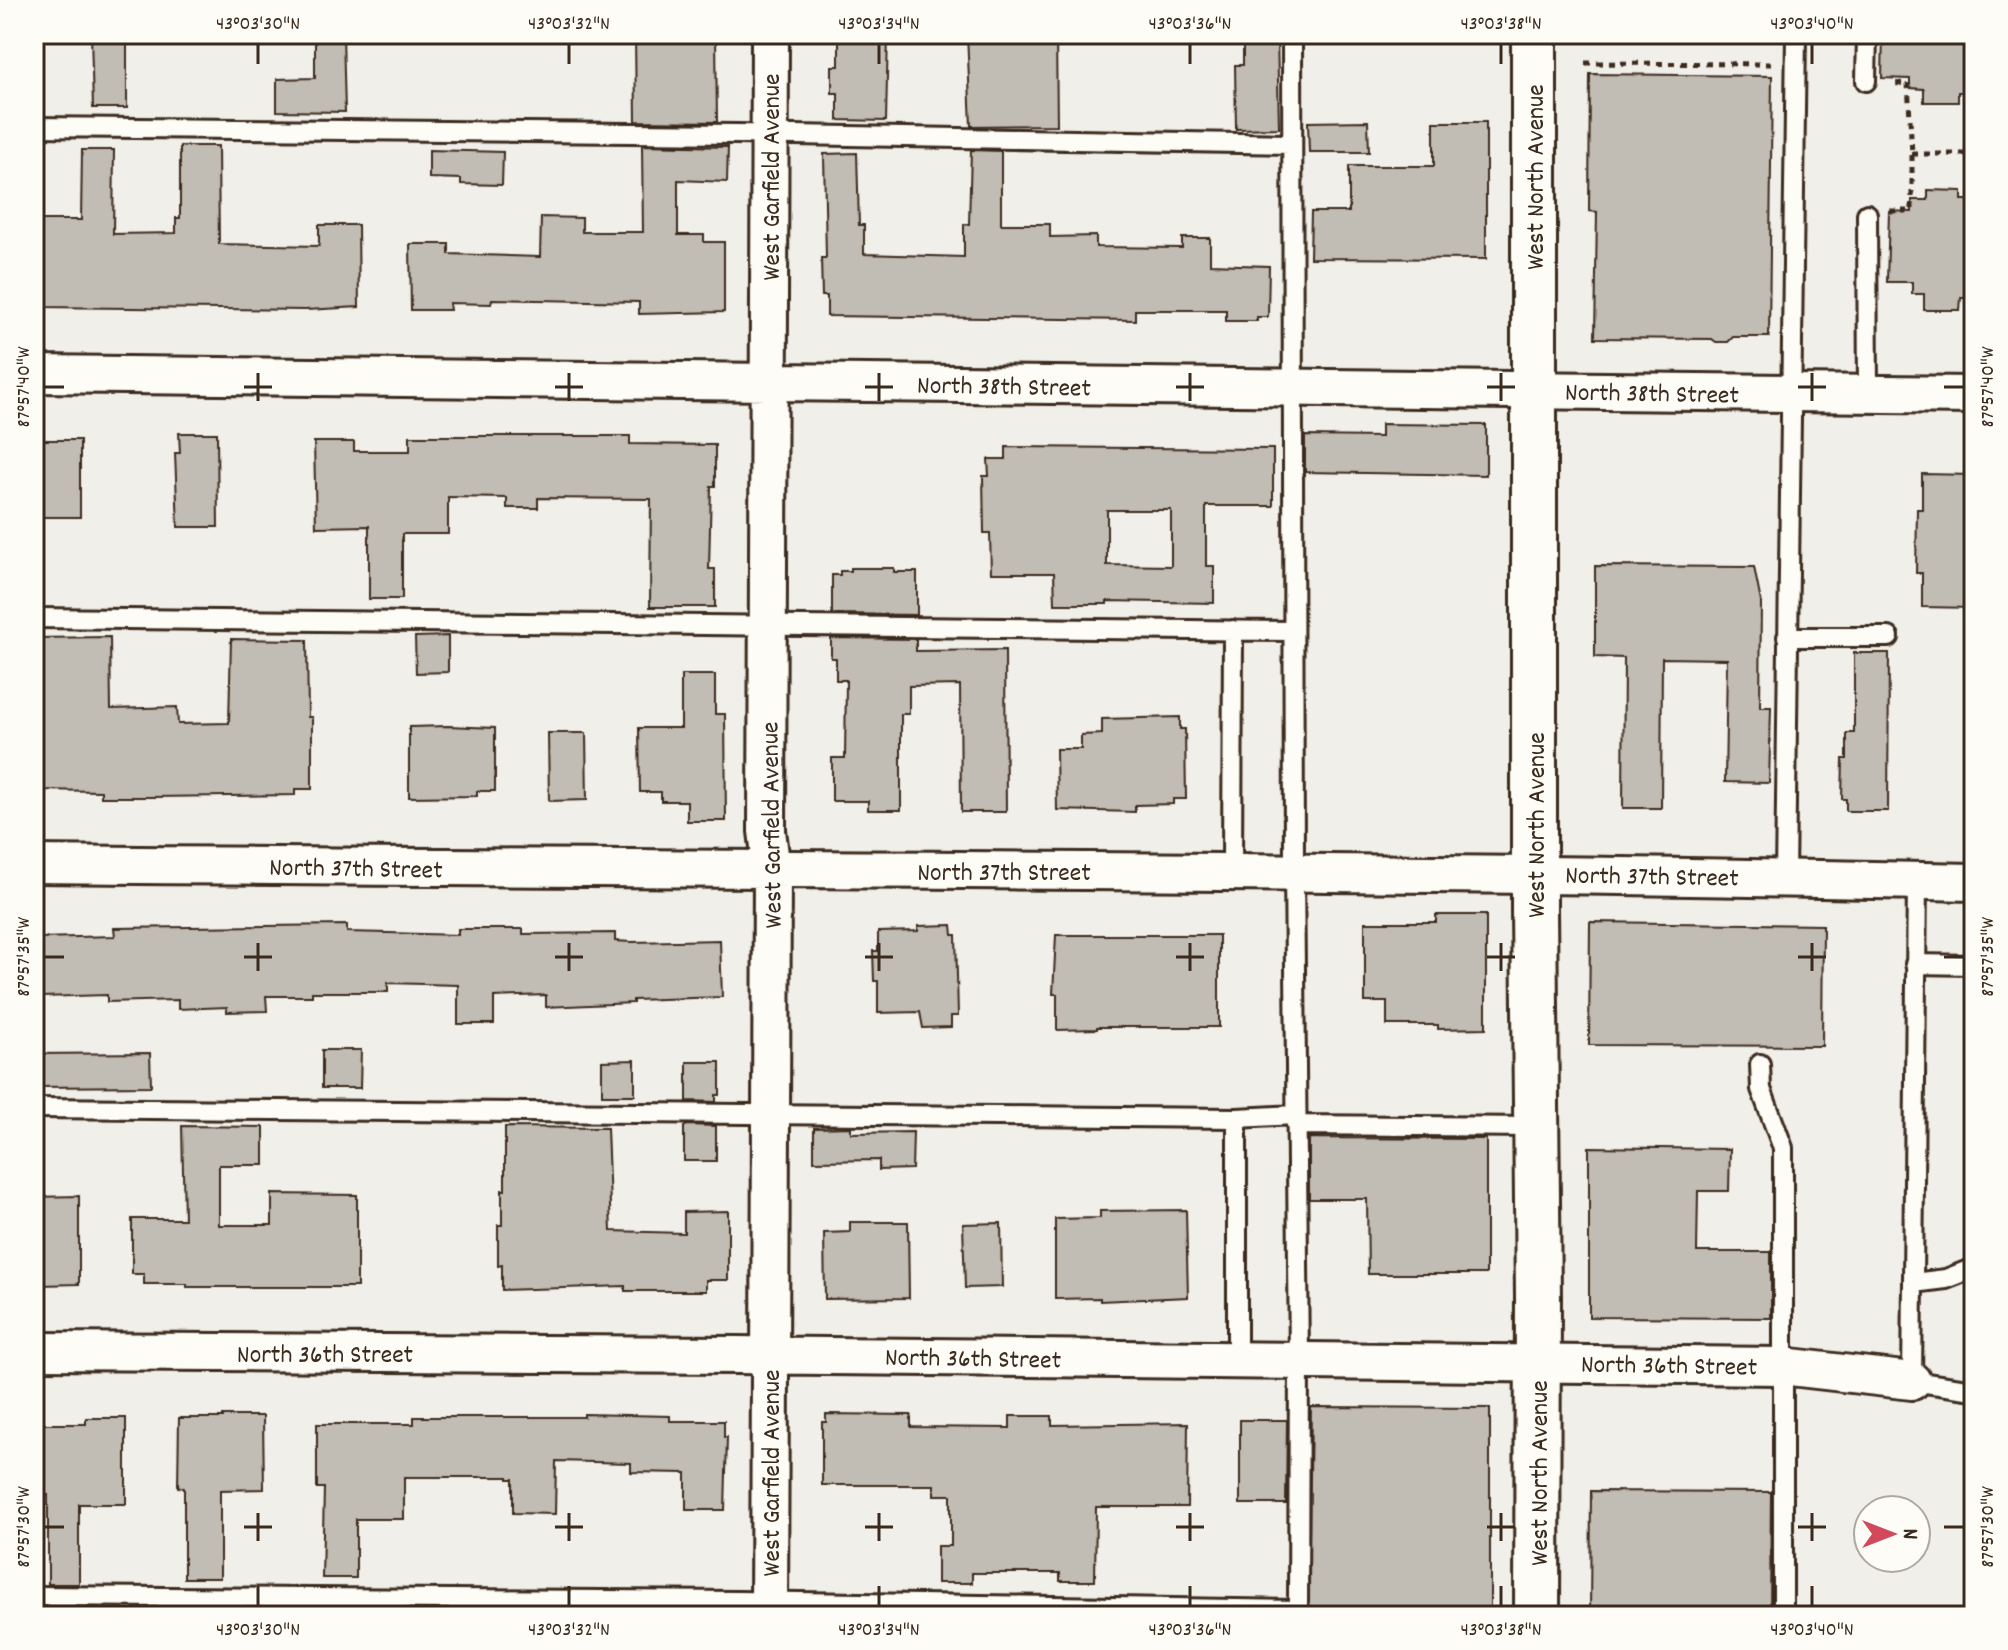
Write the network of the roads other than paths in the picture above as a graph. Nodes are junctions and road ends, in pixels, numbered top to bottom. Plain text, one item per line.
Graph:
1 (770, 34) edge
2 (1292, 34) edge
3 (1534, 34) edge
4 (1796, 34) edge
5 (1867, 34) edge
6 (1866, 81) road end
7 (34, 127) edge
8 (770, 135) junction
9 (1291, 144) junction
10 (1867, 214) road end
11 (34, 374) edge
12 (769, 383) junction
13 (1292, 388) junction
14 (1534, 390) junction
15 (1790, 394) junction
16 (1868, 395) junction
17 (1974, 395) edge
18 (34, 618) edge
19 (768, 626) junction
20 (1233, 630) junction
21 (1293, 631) junction
22 (1787, 637) junction
23 (1889, 637) dead end
24 (34, 864) edge
25 (772, 870) junction
26 (1232, 871) junction
27 (1294, 871) junction
28 (1534, 874) junction
29 (1785, 877) junction
30 (1917, 881) junction
31 (1974, 882) edge
32 (1915, 964) junction
33 (1974, 965) edge
34 (1760, 1064) dead end
35 (34, 1108) edge
36 (771, 1115) junction
37 (1237, 1118) junction
38 (1296, 1120) junction
39 (1537, 1127) junction
40 (1974, 1268) edge
41 (1913, 1283) junction
42 (34, 1351) edge
43 (771, 1355) junction
44 (1237, 1360) junction
45 (1299, 1360) junction
46 (1538, 1363) junction
47 (1782, 1366) junction
48 (1912, 1381) junction
49 (1974, 1390) edge
50 (34, 1596) edge
51 (769, 1609) edge
52 (1537, 1616) edge
53 (1783, 1616) edge

1 - 8 street, West Garfield Avenue
2 - 9 lane
3 - 14 main road, West North Avenue
4 - 15 lane
5 - 6 lane
7 - 8 lane
8 - 9 lane
8 - 12 street, West Garfield Avenue
9 - 13 lane
10 - 16 lane
11 - 12 street, North 38th Street
12 - 13 street, North 38th Street
12 - 19 street, West Garfield Avenue
13 - 14 street, North 38th Street
13 - 21 lane
14 - 15 street, North 38th Street
14 - 28 main road, West North Avenue
15 - 16 street, North 38th Street
15 - 22 lane
16 - 17 street, North 38th Street
18 - 19 lane
19 - 20 lane
19 - 25 street, West Garfield Avenue
20 - 21 lane
20 - 26 lane
21 - 27 lane
22 - 23 lane
22 - 29 lane
24 - 25 street, North 37th Street
25 - 26 street, North 37th Street
25 - 36 street, West Garfield Avenue
26 - 27 street, North 37th Street
27 - 28 street, North 37th Street
27 - 38 lane
28 - 29 street, North 37th Street
28 - 39 main road, West North Avenue
29 - 30 street, North 37th Street
30 - 31 street, North 37th Street
30 - 32 lane
32 - 33 lane
32 - 41 lane
34 - 47 lane
35 - 36 lane
36 - 37 lane
36 - 43 street, West Garfield Avenue
37 - 38 lane
37 - 44 lane
38 - 39 lane
38 - 45 lane
39 - 46 main road, West North Avenue
40 - 41 lane
41 - 48 lane
42 - 43 street, North 36th Street
43 - 44 street, North 36th Street
43 - 51 street, West Garfield Avenue
44 - 45 street, North 36th Street
45 - 46 street, North 36th Street
45 - 51 lane
46 - 47 street, North 36th Street
46 - 52 main road, West North Avenue
47 - 48 street, North 36th Street
47 - 53 lane
48 - 49 lane
50 - 51 lane

